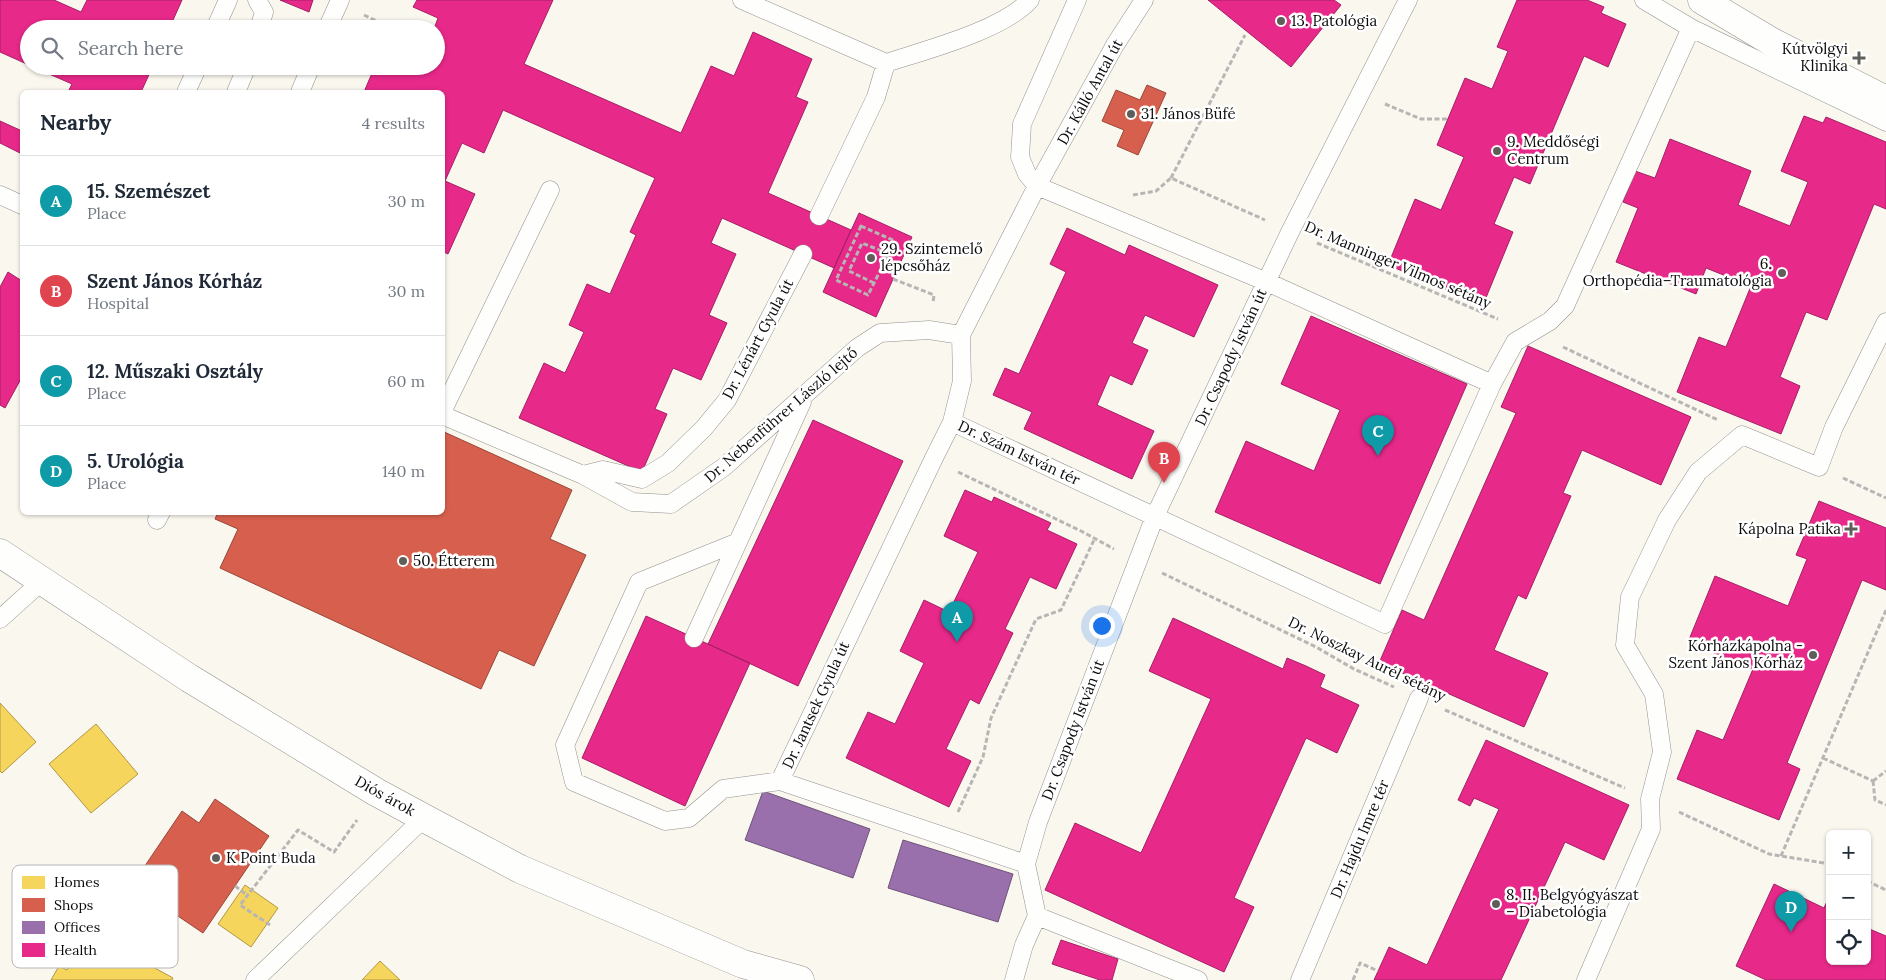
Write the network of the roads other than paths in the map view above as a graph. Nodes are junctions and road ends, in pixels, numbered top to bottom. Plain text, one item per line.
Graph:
1 (228, 0) edge
2 (257, 0) edge
3 (340, 0) edge
4 (742, 0) edge
5 (1030, 0) edge
6 (1077, 0) edge
7 (1144, 0) edge
8 (1408, 0) edge
9 (1644, 0) edge
10 (1702, 0) edge
11 (219, 20) edge
12 (262, 20) edge
13 (331, 20) edge
14 (1691, 28) junction
15 (886, 63) junction
16 (194, 75) edge
17 (243, 75) edge
18 (307, 75) edge
19 (187, 90) edge
20 (237, 90) edge
21 (301, 90) edge
22 (1886, 100) edge
23 (1886, 122) edge
24 (1037, 186) junction
25 (550, 190) dead end
26 (0, 196) edge
27 (20, 204) edge
28 (820, 216) dead end
29 (802, 254) dead end
30 (1267, 282) junction
31 (1886, 322) edge
32 (961, 335) junction
33 (1492, 384) junction
34 (806, 394) junction
35 (445, 407) edge
36 (445, 414) edge
37 (952, 422) junction
38 (583, 475) junction
39 (1155, 516) junction
40 (738, 542) junction
41 (0, 553) edge
42 (41, 582) junction
43 (0, 619) edge
44 (694, 638) dead end
45 (1419, 698) road end
46 (780, 781) junction
47 (424, 818) junction
48 (1026, 864) junction
49 (1037, 916) junction
50 (739, 972) edge
51 (255, 980) edge
52 (800, 980) edge
53 (1014, 980) edge
54 (1198, 980) edge
55 (1300, 980) edge
56 (1586, 980) edge

1 - 11 lane
2 - 12 lane
3 - 13 lane
4 - 15 lane
5 - 15 lane
6 - 24 lane
7 - 24 lane, Dr. Kálló Antal út
8 - 30 lane, Dr. Csapody István út
9 - 14 lane
10 - 22 street
14 - 23 lane
14 - 33 lane
15 - 28 lane
16 - 19 lane
17 - 20 lane
18 - 21 lane
24 - 30 lane
24 - 32 lane, Dr. Szám István tér
25 - 35 lane
26 - 27 lane
29 - 38 lane, Dr. Lénárt Gyula út
30 - 33 lane
30 - 39 lane, Dr. Csapody István út
31 - 56 lane
32 - 34 lane, Dr. Nebenführer László lejtő
32 - 37 lane, Dr. Szám István tér
33 - 39 lane, Dr. Szám István tér
34 - 38 lane, Dr. Nebenführer László lejtő
34 - 40 lane
36 - 38 lane, Dr. Nebenführer László lejtő
37 - 39 lane, Dr. Szám István tér
37 - 46 lane, Dr. Jantsek Gyula út
39 - 48 lane, Dr. Csapody István út
40 - 44 lane
40 - 46 lane
41 - 42 street, Diós árok
42 - 43 lane
42 - 47 street, Diós árok
45 - 55 lane, Dr. Hajdu Imre tér
46 - 48 lane, Dr. Jantsek Gyula út
47 - 50 street, Diós árok
47 - 51 lane
48 - 49 lane, Dr. Csapody István út
49 - 53 lane
49 - 54 lane
50 - 52 street, Diós árok

